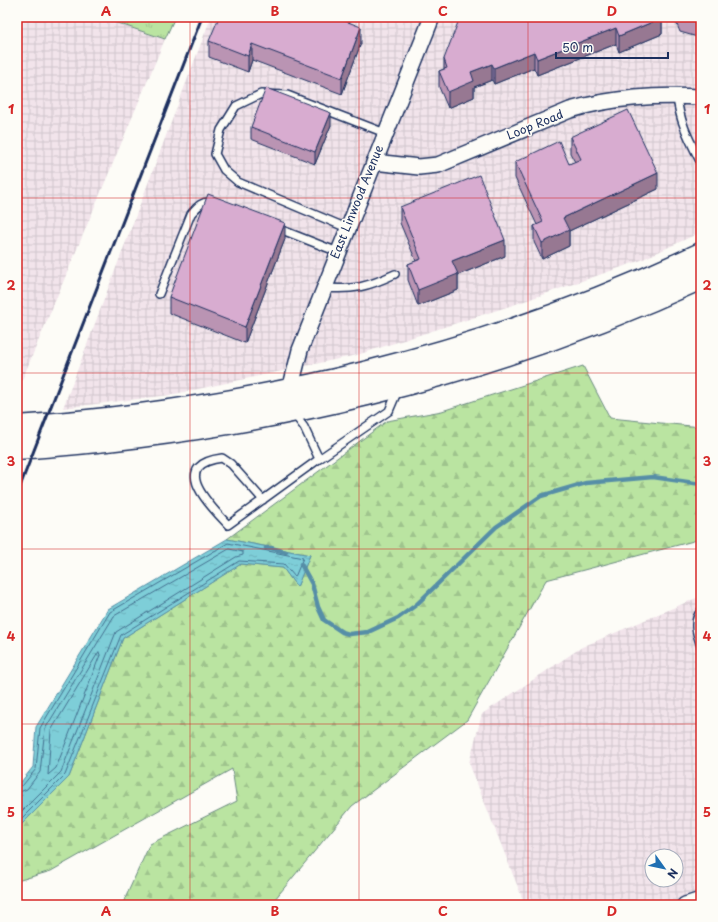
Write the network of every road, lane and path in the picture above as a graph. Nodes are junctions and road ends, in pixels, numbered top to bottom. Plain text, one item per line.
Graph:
1 (432, 17) edge
2 (676, 96) junction
3 (701, 97) edge
4 (385, 133) junction
5 (374, 162) junction
6 (701, 163) edge
7 (224, 207) edge
8 (272, 226) edge
9 (347, 228) junction
10 (338, 252) junction
11 (701, 254) edge
12 (395, 274) dead end
13 (701, 278) edge
14 (324, 288) junction
15 (159, 294) dead end
16 (399, 387) junction
17 (290, 390) junction
18 (292, 411) junction
19 (17, 427) edge
20 (17, 448) edge
21 (318, 459) junction
22 (263, 500) junction
23 (701, 611) edge
24 (701, 646) edge
25 (701, 900) edge
26 (684, 905) edge

1 - 4 street, East Linwood Avenue
2 - 3 street, Loop Road
2 - 5 street, Loop Road
2 - 6 lane
4 - 5 street, East Linwood Avenue
4 - 9 lane
5 - 9 street, East Linwood Avenue
7 - 15 lane
8 - 10 lane
9 - 10 street, East Linwood Avenue
10 - 14 street, East Linwood Avenue
11 - 17 highway
12 - 14 lane
13 - 16 highway
14 - 17 street, East Linwood Avenue
16 - 18 highway
16 - 21 lane
17 - 19 highway
18 - 20 highway
18 - 21 lane
21 - 22 lane
22 - 22 lane
23 - 24 lane
25 - 26 street

